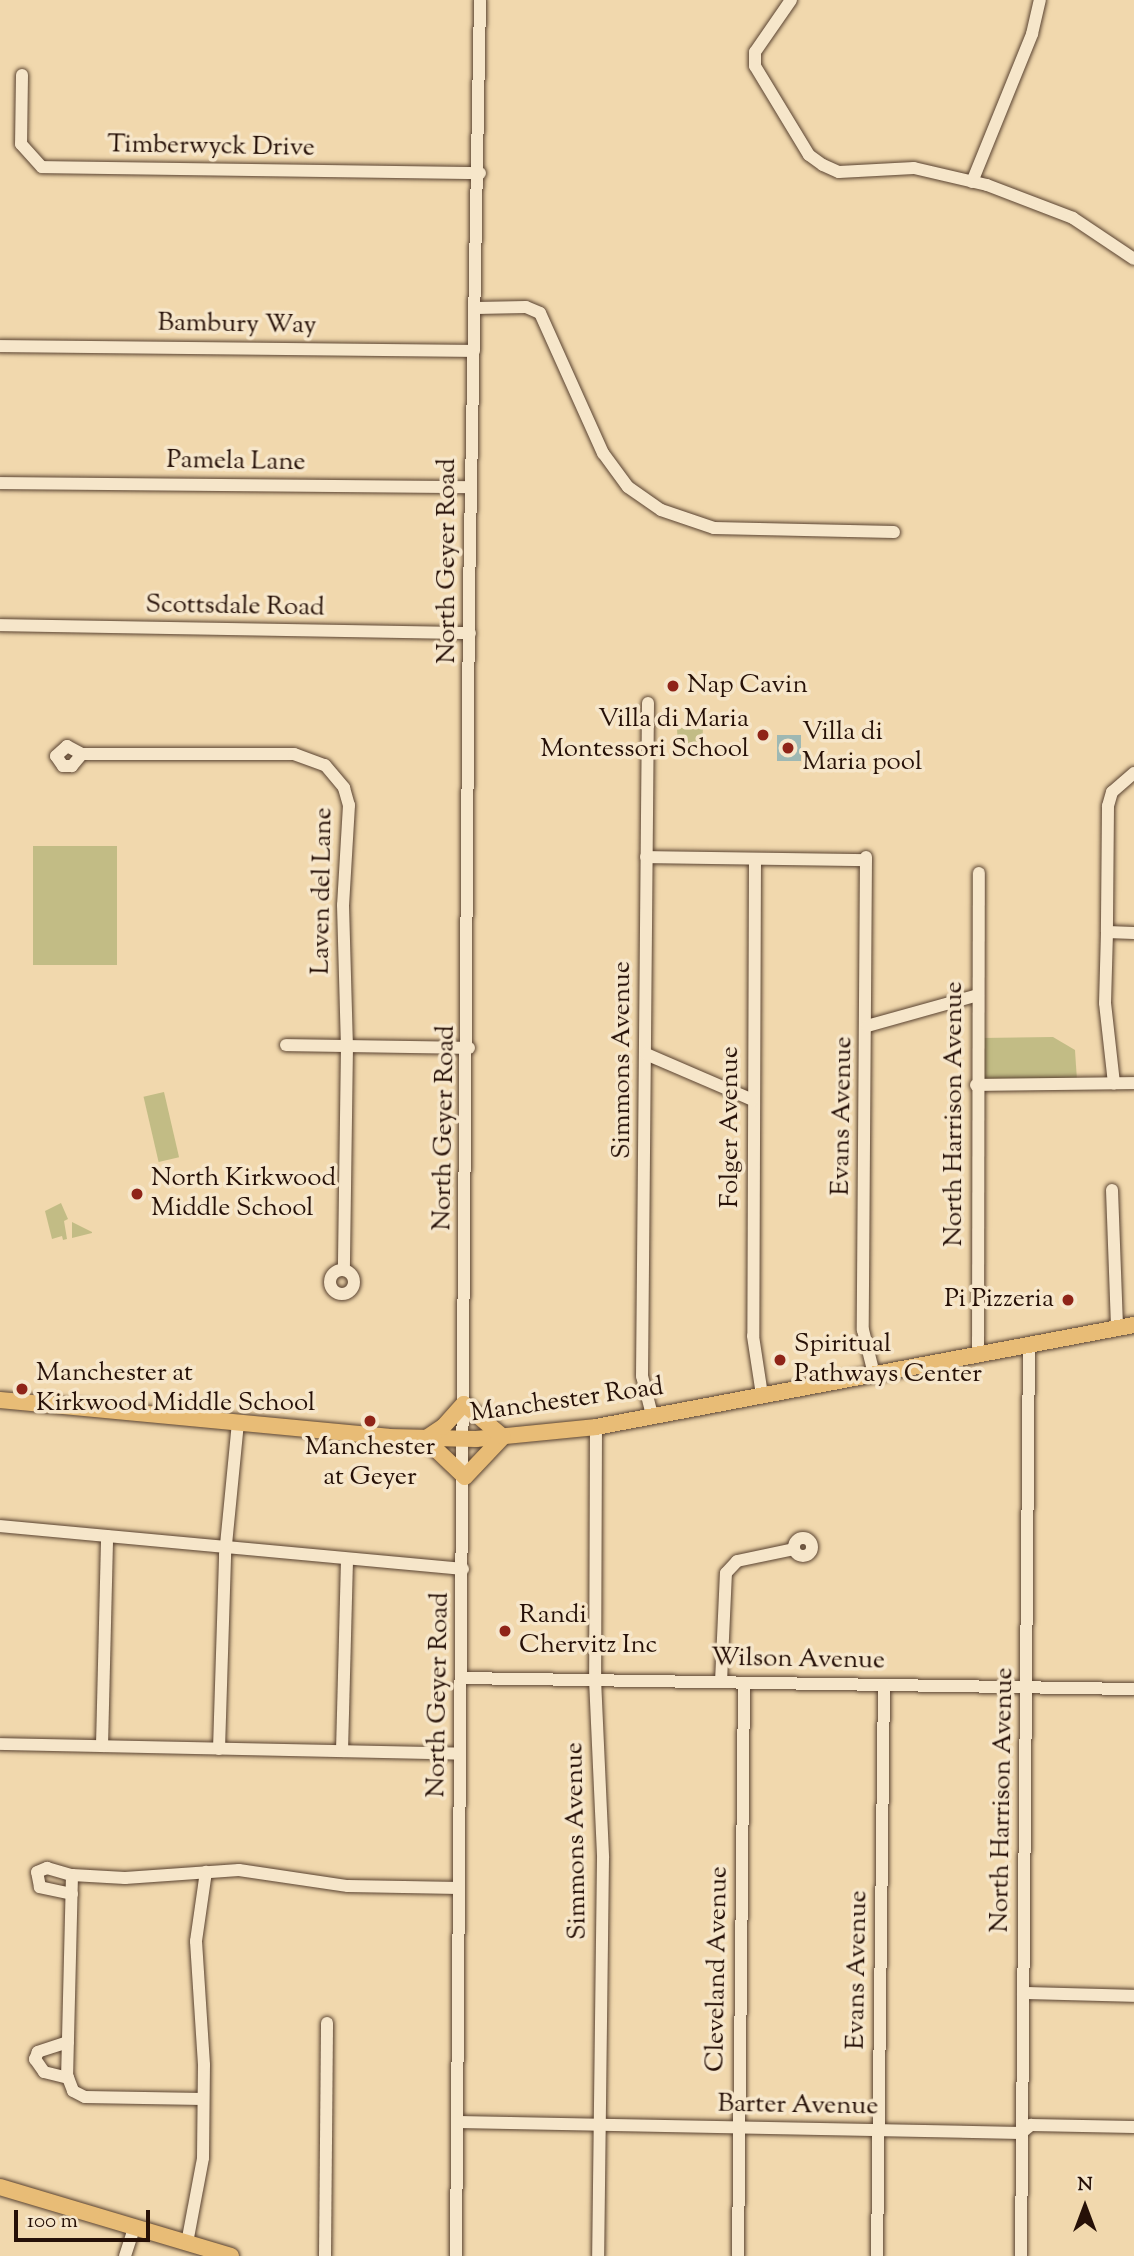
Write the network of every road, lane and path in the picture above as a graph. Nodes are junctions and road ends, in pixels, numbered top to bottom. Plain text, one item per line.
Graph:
1 (480, 0) edge
2 (790, 0) edge
3 (1040, 0) edge
4 (22, 75) dead end
5 (480, 173) junction
6 (972, 182) junction
7 (1134, 259) edge
8 (476, 308) junction
9 (0, 346) edge
10 (474, 352) junction
11 (0, 483) edge
12 (471, 487) junction
13 (894, 532) dead end
14 (0, 625) edge
15 (470, 633) junction
16 (648, 703) dead end
17 (82, 754) dead end
18 (1134, 773) edge
19 (646, 857) junction
20 (755, 859) junction
21 (979, 873) dead end
22 (1107, 933) junction
23 (1134, 933) edge
24 (978, 995) junction
25 (867, 1026) junction
26 (286, 1045) dead end
27 (347, 1046) junction
28 (469, 1048) junction
29 (646, 1054) junction
30 (1114, 1083) junction
31 (1134, 1083) edge
32 (976, 1085) junction
33 (753, 1100) junction
34 (1112, 1190) dead end
35 (344, 1269) dead end
36 (1134, 1325) edge
37 (1117, 1328) junction
38 (1029, 1345) junction
39 (978, 1354) junction
40 (874, 1374) junction
41 (762, 1395) junction
42 (0, 1400) edge
43 (464, 1404) junction
44 (652, 1415) junction
45 (238, 1423) junction
46 (596, 1427) junction
47 (503, 1437) junction
48 (425, 1439) junction
49 (465, 1440) junction
50 (465, 1477) junction
51 (0, 1526) edge
52 (107, 1536) junction
53 (227, 1546) junction
54 (794, 1549) dead end
55 (347, 1559) junction
56 (463, 1569) junction
57 (461, 1678) junction
58 (595, 1679) junction
59 (721, 1682) junction
60 (744, 1683) junction
61 (884, 1685) junction
62 (1028, 1686) junction
63 (1134, 1689) edge
64 (0, 1744) edge
65 (102, 1746) junction
66 (219, 1749) junction
67 (342, 1751) junction
68 (460, 1754) junction
69 (206, 1872) junction
70 (72, 1875) junction
71 (459, 1888) junction
72 (72, 1894) junction
73 (1023, 1993) junction
74 (1134, 1996) edge
75 (327, 2023) dead end
76 (68, 2042) junction
77 (68, 2078) junction
78 (203, 2099) junction
79 (458, 2122) junction
80 (600, 2125) junction
81 (1134, 2127) edge
82 (738, 2128) junction
83 (879, 2130) junction
84 (1021, 2133) junction
85 (0, 2187) edge
86 (134, 2228) junction
87 (187, 2243) junction
88 (125, 2256) edge
89 (231, 2256) edge
90 (325, 2256) edge
91 (456, 2256) edge
92 (598, 2256) edge
93 (737, 2256) edge
94 (877, 2256) edge
95 (1021, 2256) edge

1 - 5 street, North Geyer Road
2 - 6 street
3 - 6 street
4 - 5 street, Timberwyck Drive
5 - 8 street, North Geyer Road
6 - 7 street
8 - 10 street, North Geyer Road
8 - 13 street
9 - 10 street, Bambury Way
10 - 12 street, North Geyer Road
11 - 12 street, Pamela Lane
12 - 15 street, North Geyer Road
14 - 15 street, Scottsdale Road
15 - 28 street, North Geyer Road
16 - 19 street, Simmons Avenue
17 - 27 street, Laven del Lane
18 - 22 street
19 - 20 street
19 - 29 street, Simmons Avenue
20 - 25 street, Evans Avenue
20 - 33 street, Folger Avenue
21 - 24 street, North Harrison Avenue
22 - 23 street
22 - 30 street
24 - 25 street
24 - 32 street, North Harrison Avenue
25 - 40 street, Evans Avenue
26 - 27 street
27 - 28 street
27 - 35 street, Laven del Lane
28 - 43 street, North Geyer Road
29 - 33 street
29 - 44 street, Simmons Avenue
30 - 31 street
30 - 32 street
32 - 39 street, North Harrison Avenue
33 - 41 street, Folger Avenue
34 - 37 street
36 - 37 main road, Manchester Road
37 - 38 main road, Manchester Road
38 - 39 main road, Manchester Road
38 - 62 street, North Harrison Avenue
39 - 40 main road, Manchester Road
40 - 41 main road, Manchester Road
41 - 44 main road, Manchester Road
42 - 45 main road, Manchester Road
43 - 47 main road
43 - 48 main road
43 - 49 street, North Geyer Road
44 - 46 main road, Manchester Road
45 - 48 main road, Manchester Road
45 - 53 street
46 - 47 main road, Manchester Road
46 - 58 street, Simmons Avenue
47 - 49 main road, Manchester Road
47 - 50 main road
48 - 49 main road, Manchester Road
48 - 50 main road
49 - 50 street, North Geyer Road
50 - 56 street, North Geyer Road
51 - 52 street
52 - 53 street
52 - 65 street
53 - 55 street
53 - 66 street
54 - 59 street
55 - 56 street
55 - 67 street
56 - 57 street, North Geyer Road
57 - 58 street, Wilson Avenue
57 - 68 street, North Geyer Road
58 - 59 street, Wilson Avenue
58 - 80 street, Simmons Avenue
59 - 60 street, Wilson Avenue
60 - 61 street, Wilson Avenue
60 - 82 street, Cleveland Avenue
61 - 62 street, Wilson Avenue
61 - 83 street, Evans Avenue
62 - 63 street, Wilson Avenue
62 - 73 street, North Harrison Avenue
64 - 65 street
65 - 66 street
66 - 67 street
67 - 68 street
68 - 71 street, North Geyer Road
69 - 70 street
69 - 71 street
69 - 78 street
70 - 72 street
70 - 72 street
71 - 79 street, North Geyer Road
72 - 76 street
73 - 74 street
73 - 84 street, North Harrison Avenue
75 - 90 street
76 - 77 street
76 - 77 street
77 - 78 street
78 - 87 street
79 - 80 street, Barter Avenue
79 - 91 street, North Geyer Road
80 - 82 street, Barter Avenue
80 - 92 street, Simmons Avenue
81 - 84 street, Barter Avenue
82 - 83 street, Barter Avenue
82 - 93 street, Cleveland Avenue
83 - 84 street, Barter Avenue
83 - 94 street, Evans Avenue
84 - 95 street, North Harrison Avenue
85 - 86 main road
86 - 87 main road
86 - 88 street
87 - 89 main road

